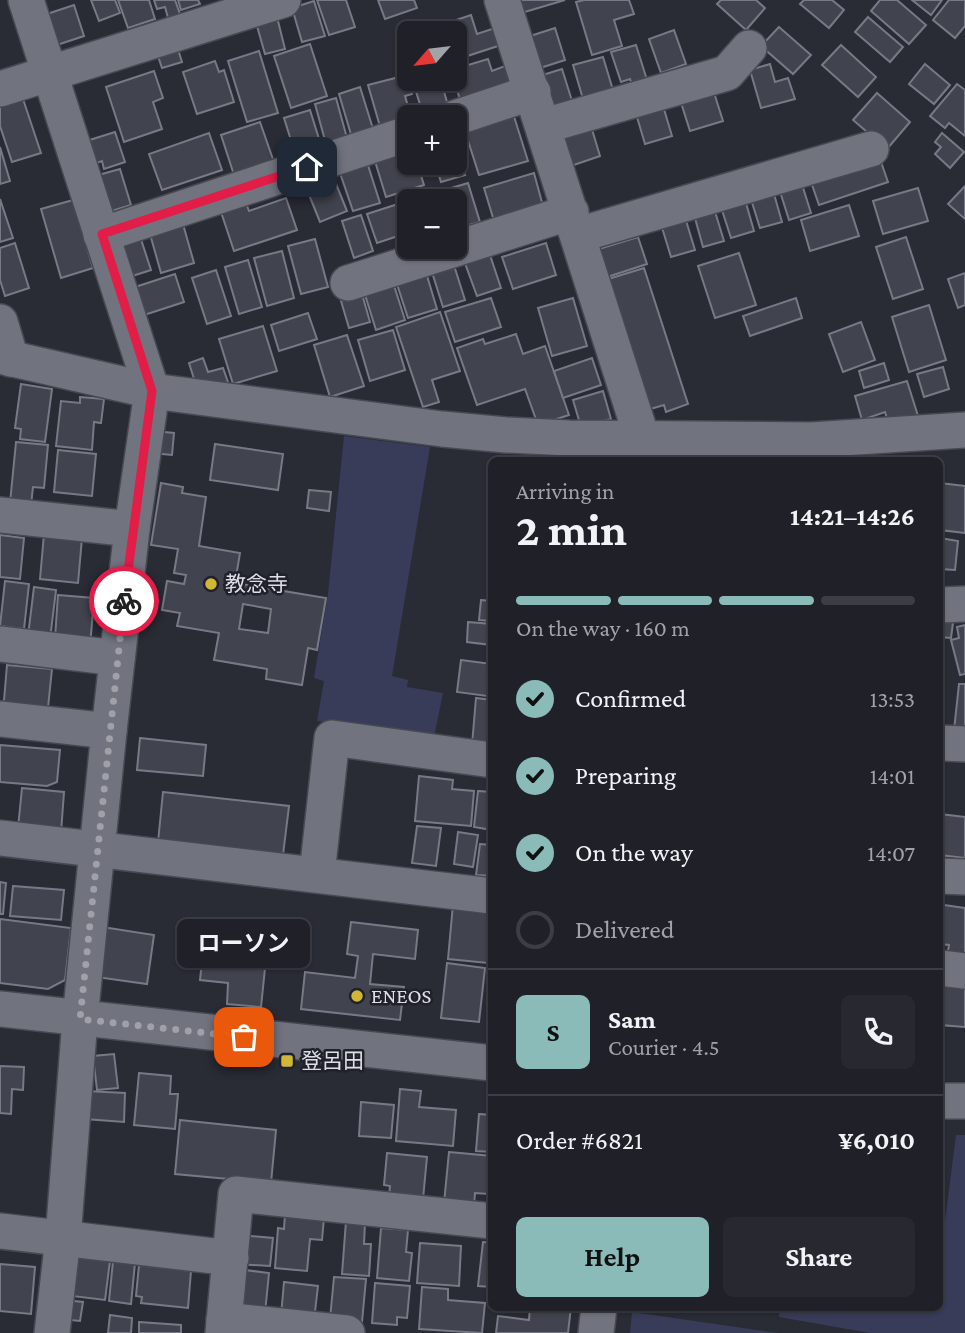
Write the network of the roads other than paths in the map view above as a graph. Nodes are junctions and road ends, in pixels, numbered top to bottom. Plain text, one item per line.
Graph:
1 (26, 0) edge
2 (283, 0) edge
3 (502, 0) edge
4 (749, 48) dead end
5 (50, 73) junction
6 (0, 89) edge
7 (533, 92) junction
8 (467, 113) edge
9 (544, 126) junction
10 (397, 137) edge
11 (871, 149) dead end
12 (575, 224) junction
13 (102, 234) junction
14 (348, 283) dead end
15 (0, 322) edge
16 (6, 358) edge
17 (152, 391) junction
18 (965, 430) edge
19 (642, 438) junction
20 (568, 449) edge
21 (810, 450) edge
22 (0, 515) edge
23 (132, 529) junction
24 (965, 604) edge
25 (943, 606) edge
26 (0, 645) edge
27 (117, 658) junction
28 (0, 719) edge
29 (109, 731) junction
30 (943, 743) edge
31 (965, 744) edge
32 (488, 759) edge
33 (0, 838) edge
34 (98, 850) junction
35 (317, 874) junction
36 (943, 876) edge
37 (965, 877) edge
38 (488, 895) edge
39 (943, 968) edge
40 (965, 971) edge
41 (0, 1009) edge
42 (80, 1019) junction
43 (488, 1063) edge
44 (943, 1101) edge
45 (965, 1101) edge
46 (488, 1221) edge
47 (0, 1231) edge
48 (63, 1238) junction
49 (230, 1258) junction
50 (599, 1311) edge
51 (224, 1326) edge
52 (52, 1333) edge
53 (347, 1333) edge
54 (596, 1333) edge

1 - 5 street
2 - 5 street
3 - 7 street
4 - 9 street
5 - 6 street
5 - 13 street
7 - 8 street
7 - 9 street
9 - 12 street
10 - 13 street
11 - 12 street
12 - 14 street
12 - 19 street
13 - 17 street
15 - 16 street
16 - 17 street
17 - 20 street
17 - 23 street
18 - 21 street
19 - 20 street
19 - 21 street
22 - 23 street
23 - 27 street
24 - 25 street
26 - 27 street
27 - 29 street
28 - 29 street
29 - 34 street
30 - 31 street
32 - 35 street
33 - 34 street
34 - 35 street
34 - 42 street
35 - 38 street
36 - 37 street
39 - 40 street
41 - 42 street
42 - 43 street
42 - 48 street
44 - 45 street
46 - 49 street
47 - 48 street
48 - 49 street
48 - 52 street
49 - 51 street
50 - 54 street
51 - 53 street

